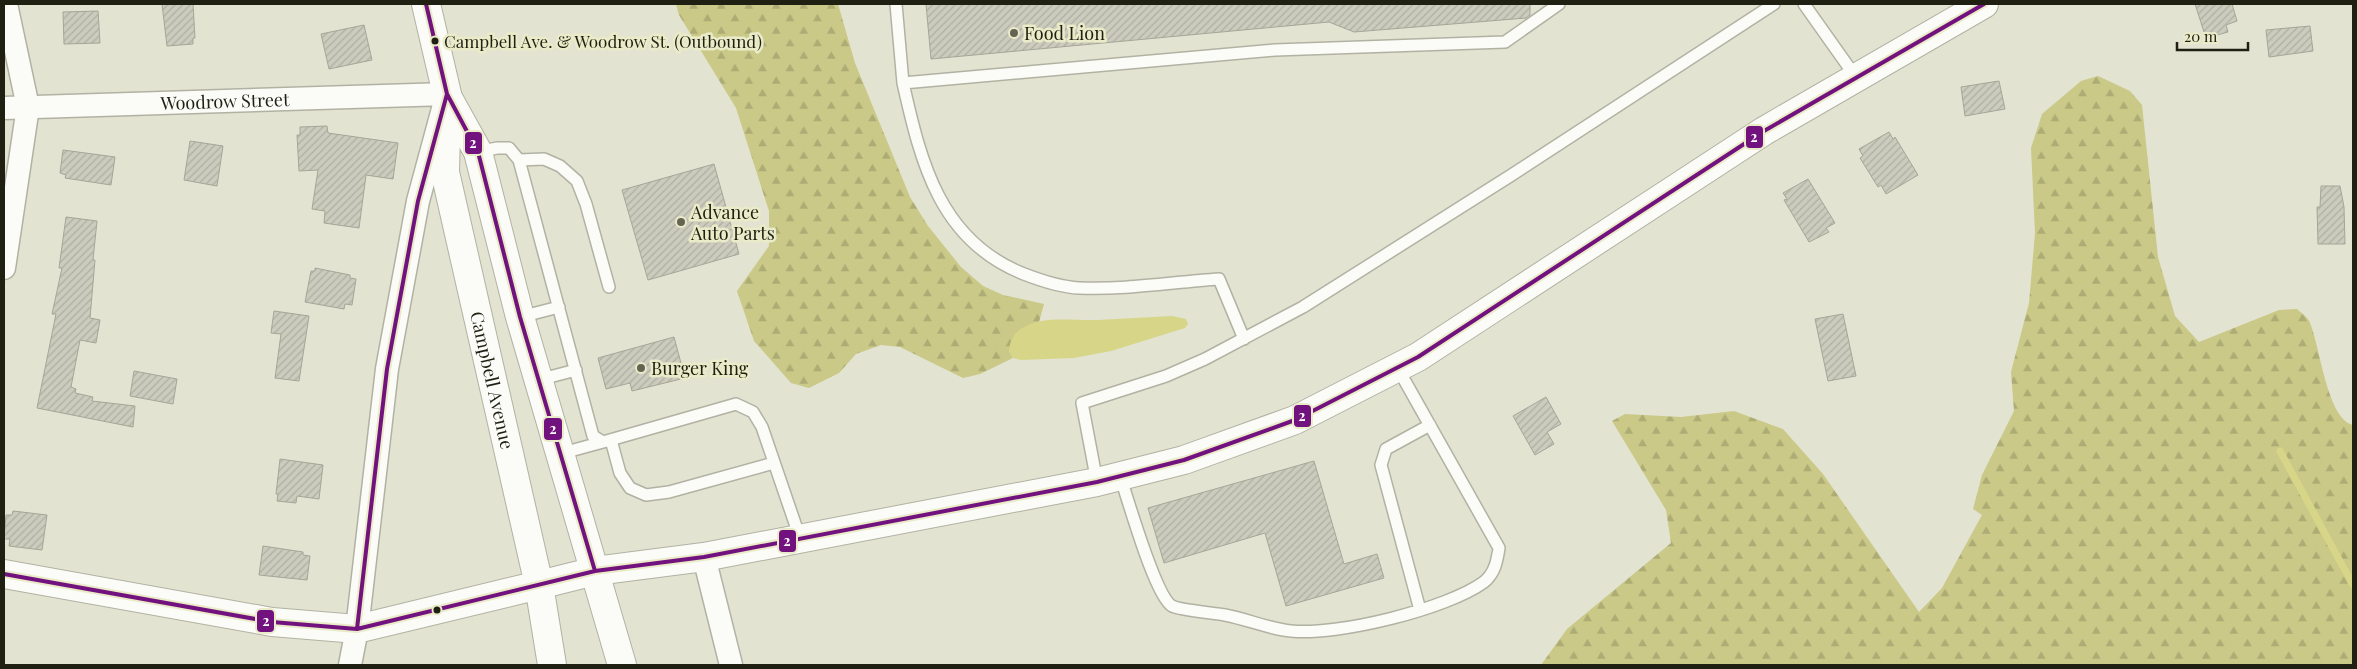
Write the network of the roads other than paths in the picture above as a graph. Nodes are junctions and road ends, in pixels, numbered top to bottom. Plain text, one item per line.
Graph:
1 (6, 4) edge
2 (426, 4) edge
3 (896, 4) edge
4 (1559, 4) edge
5 (1774, 4) edge
6 (1804, 4) edge
7 (1984, 4) edge
8 (1855, 76) junction
9 (903, 83) junction
10 (447, 94) junction
11 (28, 107) junction
12 (4, 108) edge
13 (478, 152) junction
14 (519, 160) junction
15 (4, 268) edge
16 (609, 287) dead end
17 (559, 307) junction
18 (520, 316) junction
19 (1244, 339) junction
20 (1397, 367) junction
21 (576, 370) junction
22 (538, 380) junction
23 (1430, 425) junction
24 (607, 441) junction
25 (559, 454) junction
26 (774, 463) junction
27 (1108, 479) junction
28 (800, 538) junction
29 (704, 557) junction
30 (595, 571) junction
31 (4, 574) edge
32 (539, 585) junction
33 (1420, 610) junction
34 (357, 629) junction
35 (350, 665) edge
36 (552, 665) edge
37 (622, 665) edge
38 (731, 665) edge

1 - 11 street
2 - 10 main road, Campbell Avenue
3 - 9 lane
4 - 9 lane
5 - 19 lane
6 - 8 lane
7 - 8 main road
8 - 20 main road
9 - 19 lane
10 - 11 street, Woodrow Street
10 - 13 main road, Campbell Avenue
10 - 32 main road, Campbell Avenue
10 - 34 street, Campbell Avenue
11 - 12 street, Woodrow Street
11 - 15 street
13 - 14 lane
13 - 18 main road, Campbell Avenue
14 - 16 lane
14 - 17 lane
17 - 18 lane
17 - 21 lane
18 - 22 main road, Campbell Avenue
19 - 27 lane
20 - 23 lane
20 - 27 main road
21 - 22 lane
21 - 24 lane
22 - 25 main road, Campbell Avenue
23 - 33 lane
23 - 33 lane
24 - 25 lane
24 - 26 lane
24 - 26 lane
25 - 30 main road, Campbell Avenue
26 - 28 lane
27 - 28 main road
27 - 33 lane
28 - 29 main road
29 - 30 main road
29 - 38 street
30 - 32 main road
30 - 37 main road, Campbell Avenue
31 - 34 main road
32 - 34 main road
32 - 36 main road, Campbell Avenue
34 - 35 street, Campbell Avenue

